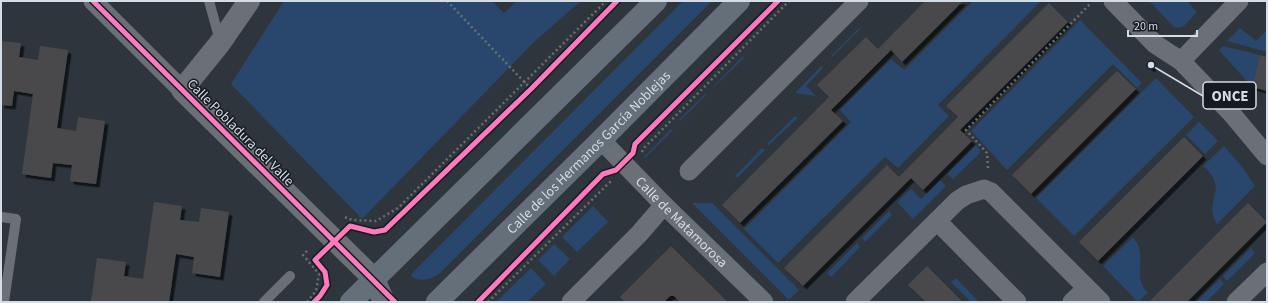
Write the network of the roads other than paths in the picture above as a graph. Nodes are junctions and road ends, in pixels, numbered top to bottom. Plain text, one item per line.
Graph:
1 (93, 1) edge
2 (209, 1) edge
3 (249, 1) edge
4 (656, 1) edge
5 (739, 1) edge
6 (859, 1) edge
7 (1113, 1) edge
8 (1239, 1) edge
9 (220, 43) junction
10 (1181, 61) junction
11 (182, 90) junction
12 (601, 140) junction
13 (1267, 156) edge
14 (689, 172) dead end
15 (664, 205) junction
16 (1, 217) edge
17 (937, 221) junction
18 (1267, 272) edge
19 (290, 276) dead end
20 (374, 279) junction
21 (1087, 288) junction
22 (4, 302) edge
23 (264, 302) edge
24 (351, 302) edge
25 (384, 302) edge
26 (395, 302) edge
27 (437, 302) edge
28 (571, 302) edge
29 (764, 302) edge
30 (855, 302) edge
31 (1017, 302) edge
32 (1072, 302) edge
33 (1101, 302) edge
34 (1236, 302) edge

1 - 11 street, Calle Pobladura del Valle
2 - 9 lane
3 - 9 street
4 - 20 main road
5 - 12 main road, Calle de los Hermanos García Noblejas
6 - 14 street
7 - 10 street
8 - 10 street
9 - 11 street
10 - 13 street
11 - 20 street, Calle Pobladura del Valle
12 - 15 street, Calle de Matamorosa
12 - 27 main road, Calle de los Hermanos García Noblejas
15 - 28 street
15 - 29 street, Calle de Matamorosa
16 - 22 lane
17 - 21 street
17 - 30 street
17 - 31 street
18 - 34 street
19 - 23 lane
20 - 24 main road
20 - 25 main road
20 - 26 street
21 - 32 street
21 - 33 street

